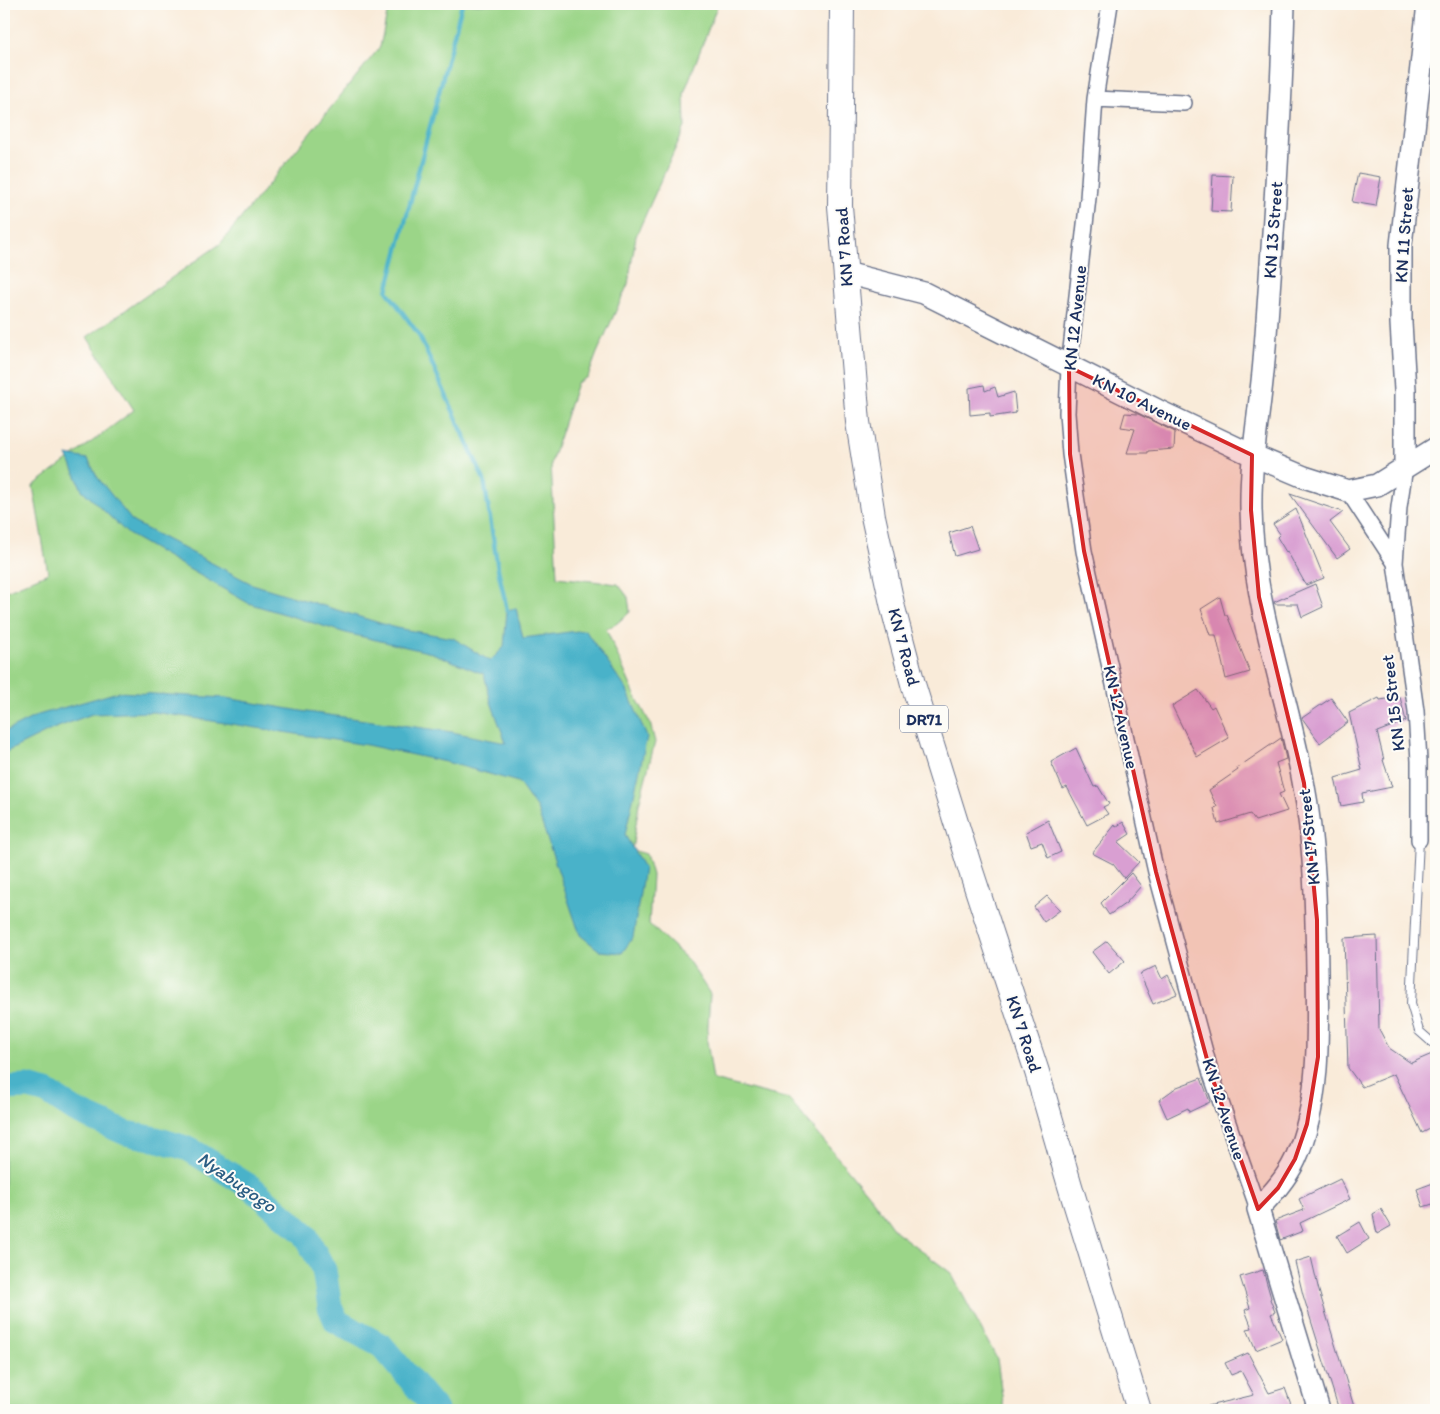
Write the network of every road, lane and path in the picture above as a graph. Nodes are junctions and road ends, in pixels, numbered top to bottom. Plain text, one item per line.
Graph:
1 (842, 4) edge
2 (1110, 4) edge
3 (1284, 4) edge
4 (1429, 4) edge
5 (1436, 9) edge
6 (1095, 99) junction
7 (1184, 103) dead end
8 (846, 273) junction
9 (1069, 367) junction
10 (1436, 448) edge
11 (1252, 455) junction
12 (1405, 467) junction
13 (1348, 491) junction
14 (1395, 563) junction
15 (1419, 840) joint
16 (1436, 1046) edge
17 (1258, 1209) junction
18 (1139, 1410) edge
19 (1319, 1410) edge

1 - 8 main road, KN 7 Road / DR71
2 - 6 street, KN 12 Avenue
3 - 11 street, KN 13 Street
4 - 5 street
4 - 12 street, KN 11 Street
6 - 7 street
6 - 9 street, KN 12 Avenue
8 - 9 street, KN 10 Avenue
8 - 18 main road, KN 7 Road / DR71
9 - 11 street, KN 10 Avenue
9 - 17 street, KN 12 Avenue
10 - 12 street, KN 10 Avenue
11 - 13 street, KN 10 Avenue
11 - 17 street, KN 17 Street
12 - 13 street, KN 10 Avenue
12 - 14 street, KN 15 Street
13 - 14 street, KN 15 Street
14 - 15 street, KN 15 Street
15 - 16 lane
17 - 19 street, KN 12 Avenue

